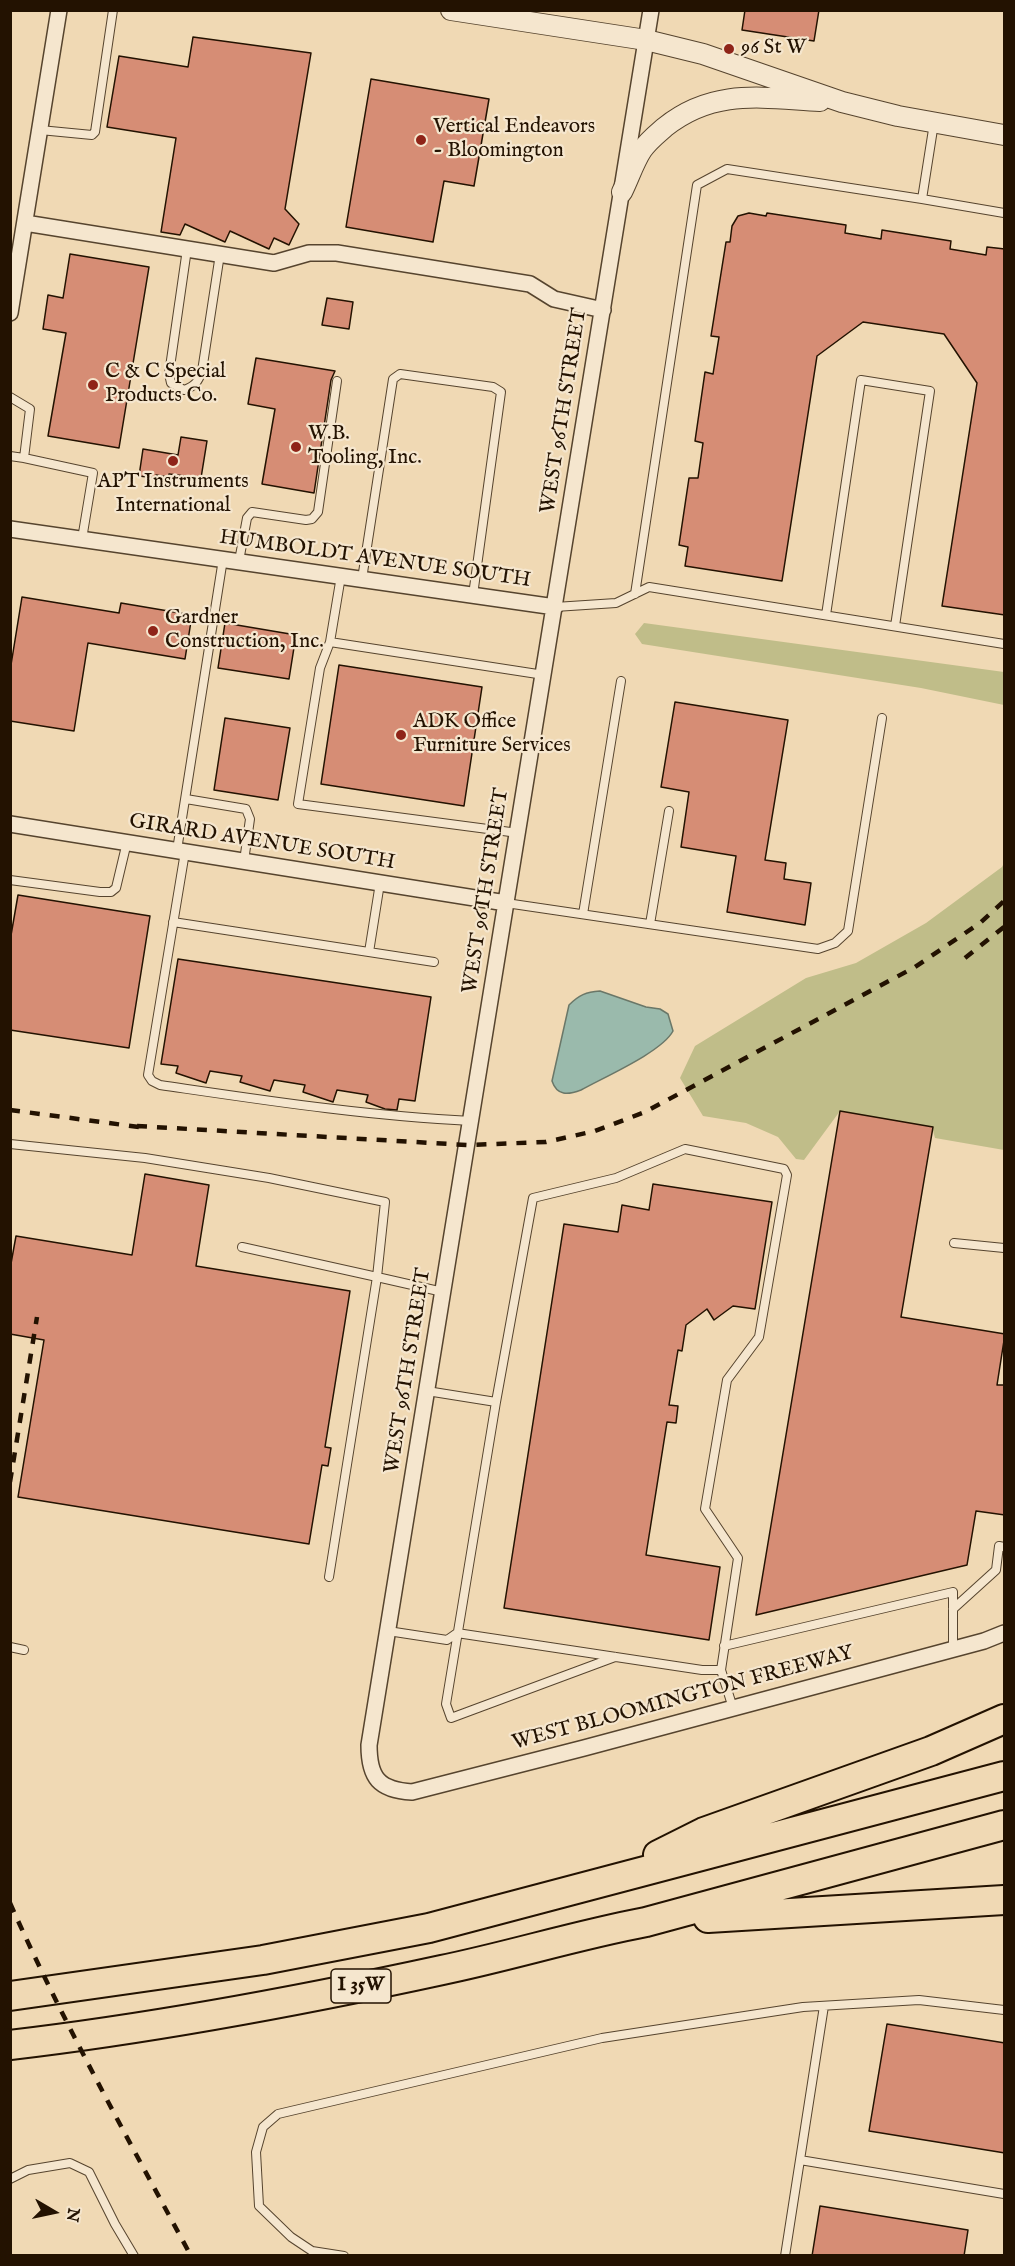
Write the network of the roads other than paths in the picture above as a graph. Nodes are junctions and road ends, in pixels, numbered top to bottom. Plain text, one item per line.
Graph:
1 (59, 10) edge
2 (113, 10) edge
3 (451, 10) edge
4 (651, 10) edge
5 (646, 40) junction
6 (842, 102) junction
7 (934, 123) junction
8 (40, 130) junction
9 (1005, 135) edge
10 (622, 192) junction
11 (922, 200) junction
12 (1005, 213) edge
13 (20, 232) edge
14 (188, 249) junction
15 (220, 254) junction
16 (603, 310) junction
17 (10, 314) edge
18 (337, 381) dead end
19 (10, 397) edge
20 (10, 456) edge
21 (24, 458) junction
22 (10, 529) edge
23 (82, 539) junction
24 (223, 559) junction
25 (240, 561) junction
26 (341, 576) junction
27 (362, 579) junction
28 (635, 594) junction
29 (473, 595) junction
30 (555, 607) junction
31 (826, 615) junction
32 (895, 626) junction
33 (330, 642) junction
34 (1005, 644) edge
35 (544, 675) junction
36 (621, 681) dead end
37 (882, 718) dead end
38 (186, 799) junction
39 (669, 811) dead end
40 (10, 824) edge
41 (518, 833) junction
42 (127, 842) junction
43 (181, 851) junction
44 (244, 861) junction
45 (10, 880) edge
46 (380, 883) junction
47 (507, 903) junction
48 (583, 914) junction
49 (172, 922) junction
50 (650, 924) junction
51 (369, 952) junction
52 (434, 962) dead end
53 (471, 1121) junction
54 (10, 1144) edge
55 (954, 1243) dead end
56 (242, 1247) dead end
57 (1005, 1248) edge
58 (376, 1277) junction
59 (443, 1292) junction
60 (427, 1391) junction
61 (496, 1402) junction
62 (1005, 1547) edge
63 (329, 1577) dead end
64 (953, 1609) junction
65 (388, 1631) junction
66 (457, 1633) junction
67 (1005, 1633) edge
68 (724, 1646) junction
69 (10, 1647) edge
70 (953, 1649) junction
71 (24, 1650) dead end
72 (615, 1657) junction
73 (721, 1670) junction
74 (733, 1708) junction
75 (1005, 1719) edge
76 (1005, 1776) edge
77 (375, 1777) joint
78 (1005, 1825) edge
79 (597, 1884) junction
80 (1005, 1900) edge
81 (646, 1922) junction
82 (10, 1986) edge
83 (89, 1986) junction
84 (10, 1996) edge
85 (824, 2006) junction
86 (1005, 2010) edge
87 (74, 2037) junction
88 (10, 2045) edge
89 (10, 2054) edge
90 (800, 2160) junction
91 (10, 2179) edge
92 (1005, 2194) edge
93 (134, 2256) edge
94 (345, 2256) edge
95 (785, 2256) edge

1 - 8 street
2 - 8 lane
3 - 5 street
4 - 5 street, WEST 96TH STREET
5 - 6 street
5 - 10 street, WEST 96TH STREET
6 - 7 street
6 - 10 street
7 - 9 street
7 - 11 lane
8 - 13 street
10 - 16 street, WEST 96TH STREET
11 - 12 lane
11 - 28 lane
13 - 14 street
13 - 17 street
14 - 15 street
14 - 15 lane
15 - 16 street
16 - 30 street, WEST 96TH STREET
18 - 25 lane
19 - 21 lane
20 - 21 lane
21 - 23 lane
22 - 23 street, HUMBOLDT AVENUE SOUTH
23 - 24 street, HUMBOLDT AVENUE SOUTH
24 - 25 street, HUMBOLDT AVENUE SOUTH
24 - 38 lane
25 - 26 street, HUMBOLDT AVENUE SOUTH
26 - 27 street, HUMBOLDT AVENUE SOUTH
26 - 33 lane
27 - 29 street, HUMBOLDT AVENUE SOUTH
27 - 29 lane
28 - 30 lane
28 - 31 lane
29 - 30 street, HUMBOLDT AVENUE SOUTH
30 - 35 street, WEST 96TH STREET
31 - 32 lane
31 - 32 lane
32 - 34 lane
33 - 35 lane
33 - 41 lane
35 - 41 street, WEST 96TH STREET
36 - 48 lane
37 - 50 lane
38 - 43 lane
38 - 44 lane
39 - 50 lane
40 - 42 street, GIRARD AVENUE SOUTH
41 - 47 street, WEST 96TH STREET
42 - 43 street, GIRARD AVENUE SOUTH
42 - 45 lane
43 - 44 street, GIRARD AVENUE SOUTH
43 - 49 lane
44 - 46 street, GIRARD AVENUE SOUTH
46 - 47 street, GIRARD AVENUE SOUTH
46 - 51 lane
47 - 48 lane
47 - 53 street, WEST 96TH STREET
48 - 50 lane
49 - 51 lane
49 - 53 lane
51 - 52 lane
53 - 59 street, WEST 96TH STREET
54 - 58 lane
55 - 57 lane
56 - 58 lane
58 - 59 lane
58 - 63 lane
59 - 60 street, WEST 96TH STREET
60 - 61 lane
60 - 65 street, WEST 96TH STREET
61 - 66 lane
61 - 68 lane
62 - 64 lane
64 - 68 lane
64 - 70 lane
65 - 66 lane
65 - 77 street, WEST 96TH STREET
66 - 72 lane
66 - 72 lane
67 - 70 street, WEST BLOOMINGTON FREEWAY
68 - 73 lane
69 - 71 lane
70 - 74 street, WEST BLOOMINGTON FREEWAY
72 - 73 lane
73 - 74 lane
74 - 77 street, WEST BLOOMINGTON FREEWAY
75 - 79 highway
76 - 79 highway, I 35W
78 - 81 highway, I 35W
79 - 83 highway, I 35W
80 - 81 highway
81 - 87 highway, I 35W
82 - 83 highway
83 - 84 highway, I 35W
85 - 86 lane
85 - 90 lane
85 - 94 lane
87 - 88 highway, I 35W
87 - 89 highway
90 - 92 lane
90 - 95 lane
91 - 93 lane

